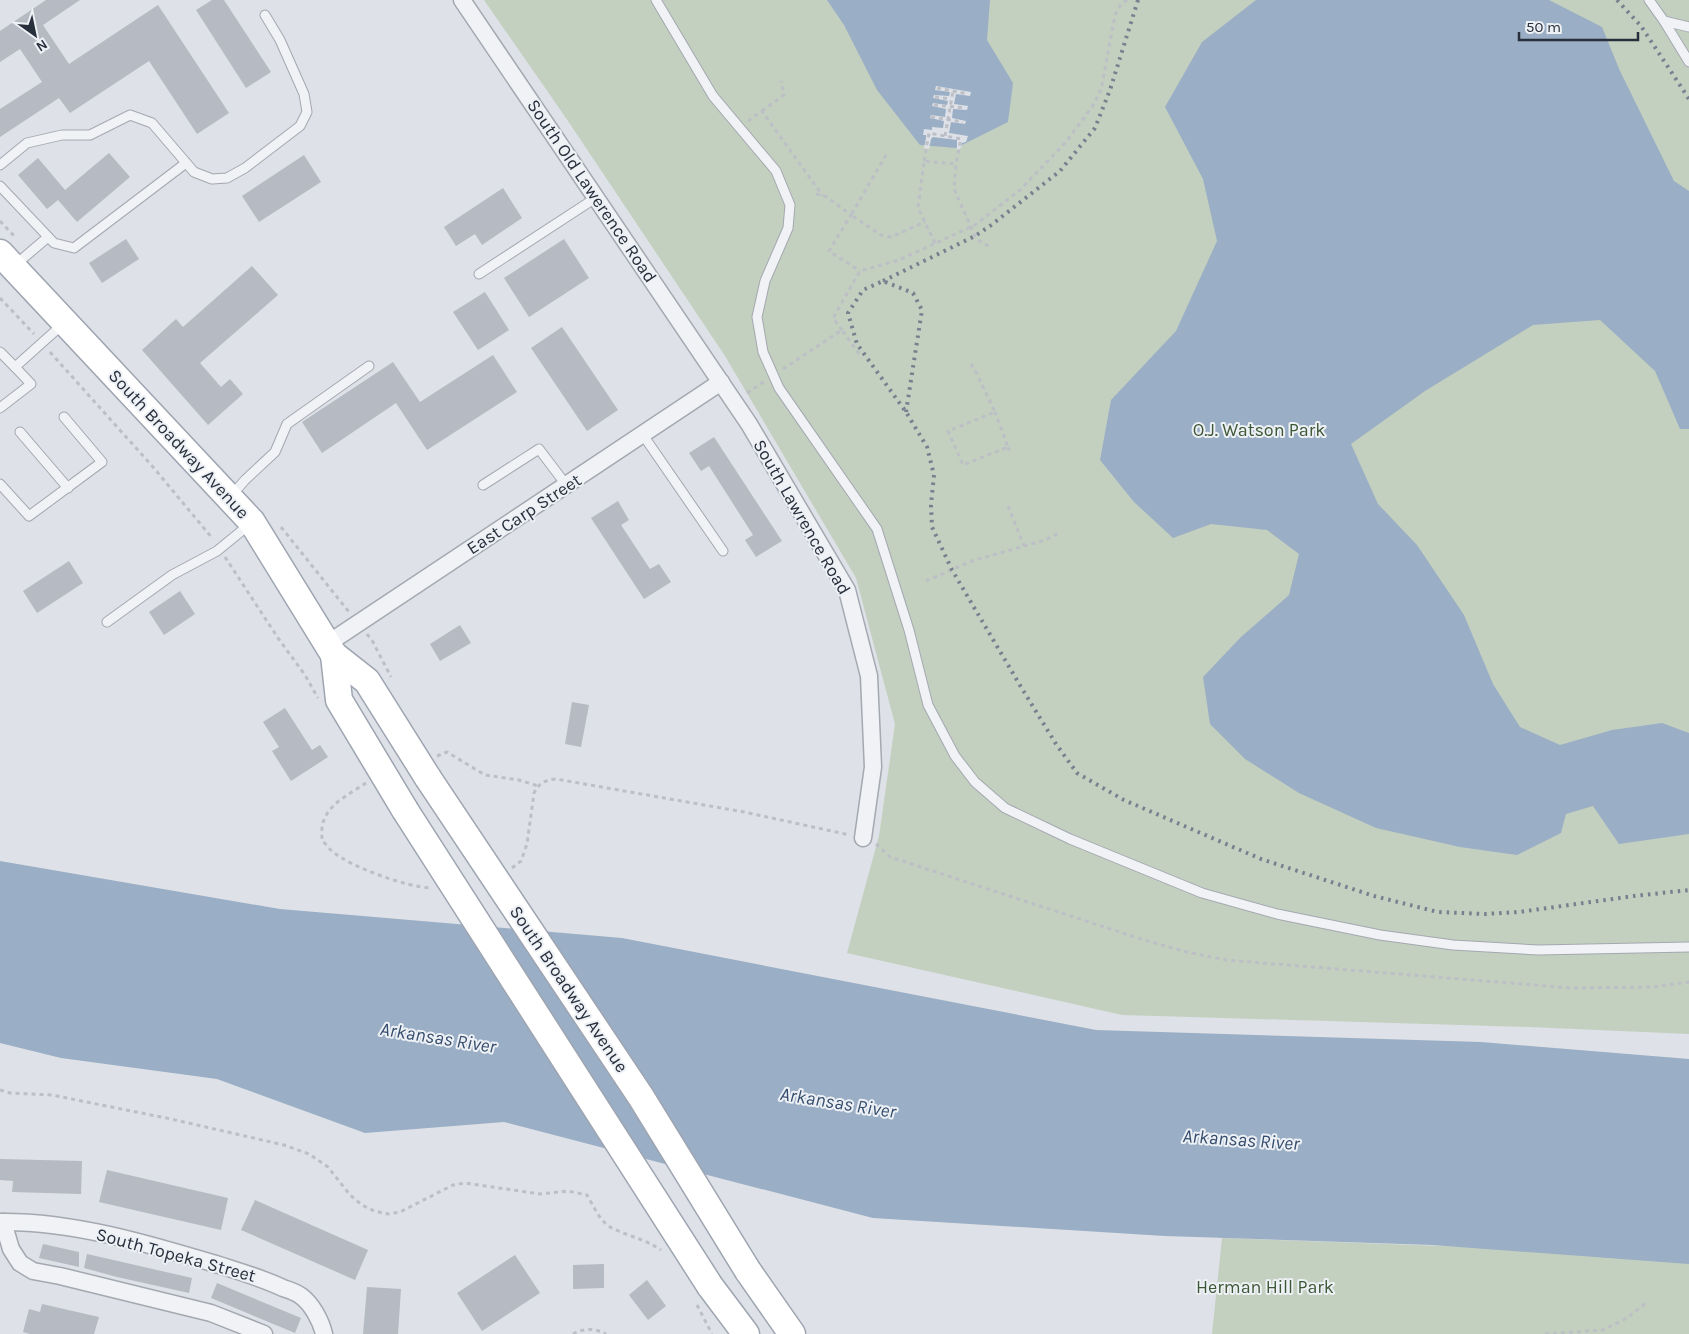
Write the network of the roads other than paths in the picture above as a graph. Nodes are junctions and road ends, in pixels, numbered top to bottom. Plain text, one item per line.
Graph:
1 (462, 0) edge
2 (656, 0) edge
3 (1649, 0) edge
4 (265, 15) dead end
5 (1664, 21) junction
6 (1689, 27) edge
7 (1689, 62) edge
8 (186, 163) junction
9 (0, 165) edge
10 (0, 186) edge
11 (597, 197) junction
12 (48, 237) junction
13 (6, 260) edge
14 (479, 274) dead end
15 (65, 322) junction
16 (0, 352) edge
17 (369, 366) dead end
18 (15, 367) junction
19 (721, 382) junction
20 (0, 408) edge
21 (64, 417) dead end
22 (20, 432) dead end
23 (643, 435) junction
24 (0, 484) edge
25 (484, 485) dead end
26 (566, 486) junction
27 (68, 488) junction
28 (229, 498) junction
29 (252, 522) junction
30 (723, 550) dead end
31 (107, 622) dead end
32 (330, 649) junction
33 (862, 838) road end
34 (1689, 947) edge
35 (1, 1222) edge
36 (264, 1334) edge
37 (324, 1334) edge
38 (746, 1334) edge
39 (792, 1334) edge

1 - 11 street, South Old Lawerence Road
2 - 34 lane
3 - 5 lane
4 - 8 lane
5 - 6 lane
5 - 7 lane
8 - 9 lane
8 - 12 lane
10 - 12 lane
11 - 14 lane
11 - 19 street, South Old Lawerence Road
12 - 13 lane
13 - 15 main road, South Broadway Avenue
15 - 18 lane
15 - 28 main road, South Broadway Avenue
16 - 18 lane
17 - 28 lane
18 - 20 lane
19 - 23 street, East Carp Street
19 - 33 street, South Lawrence Road
21 - 27 lane
22 - 27 lane
23 - 26 street, East Carp Street
23 - 30 lane
24 - 27 lane
25 - 26 lane
26 - 32 street, East Carp Street
28 - 29 main road, South Broadway Avenue
29 - 31 lane
29 - 32 main road, South Broadway Avenue
32 - 38 main road, South Broadway Avenue, bridge
32 - 39 main road, South Broadway Avenue, bridge
35 - 36 street, South Topeka Street
35 - 37 street, South Topeka Street

